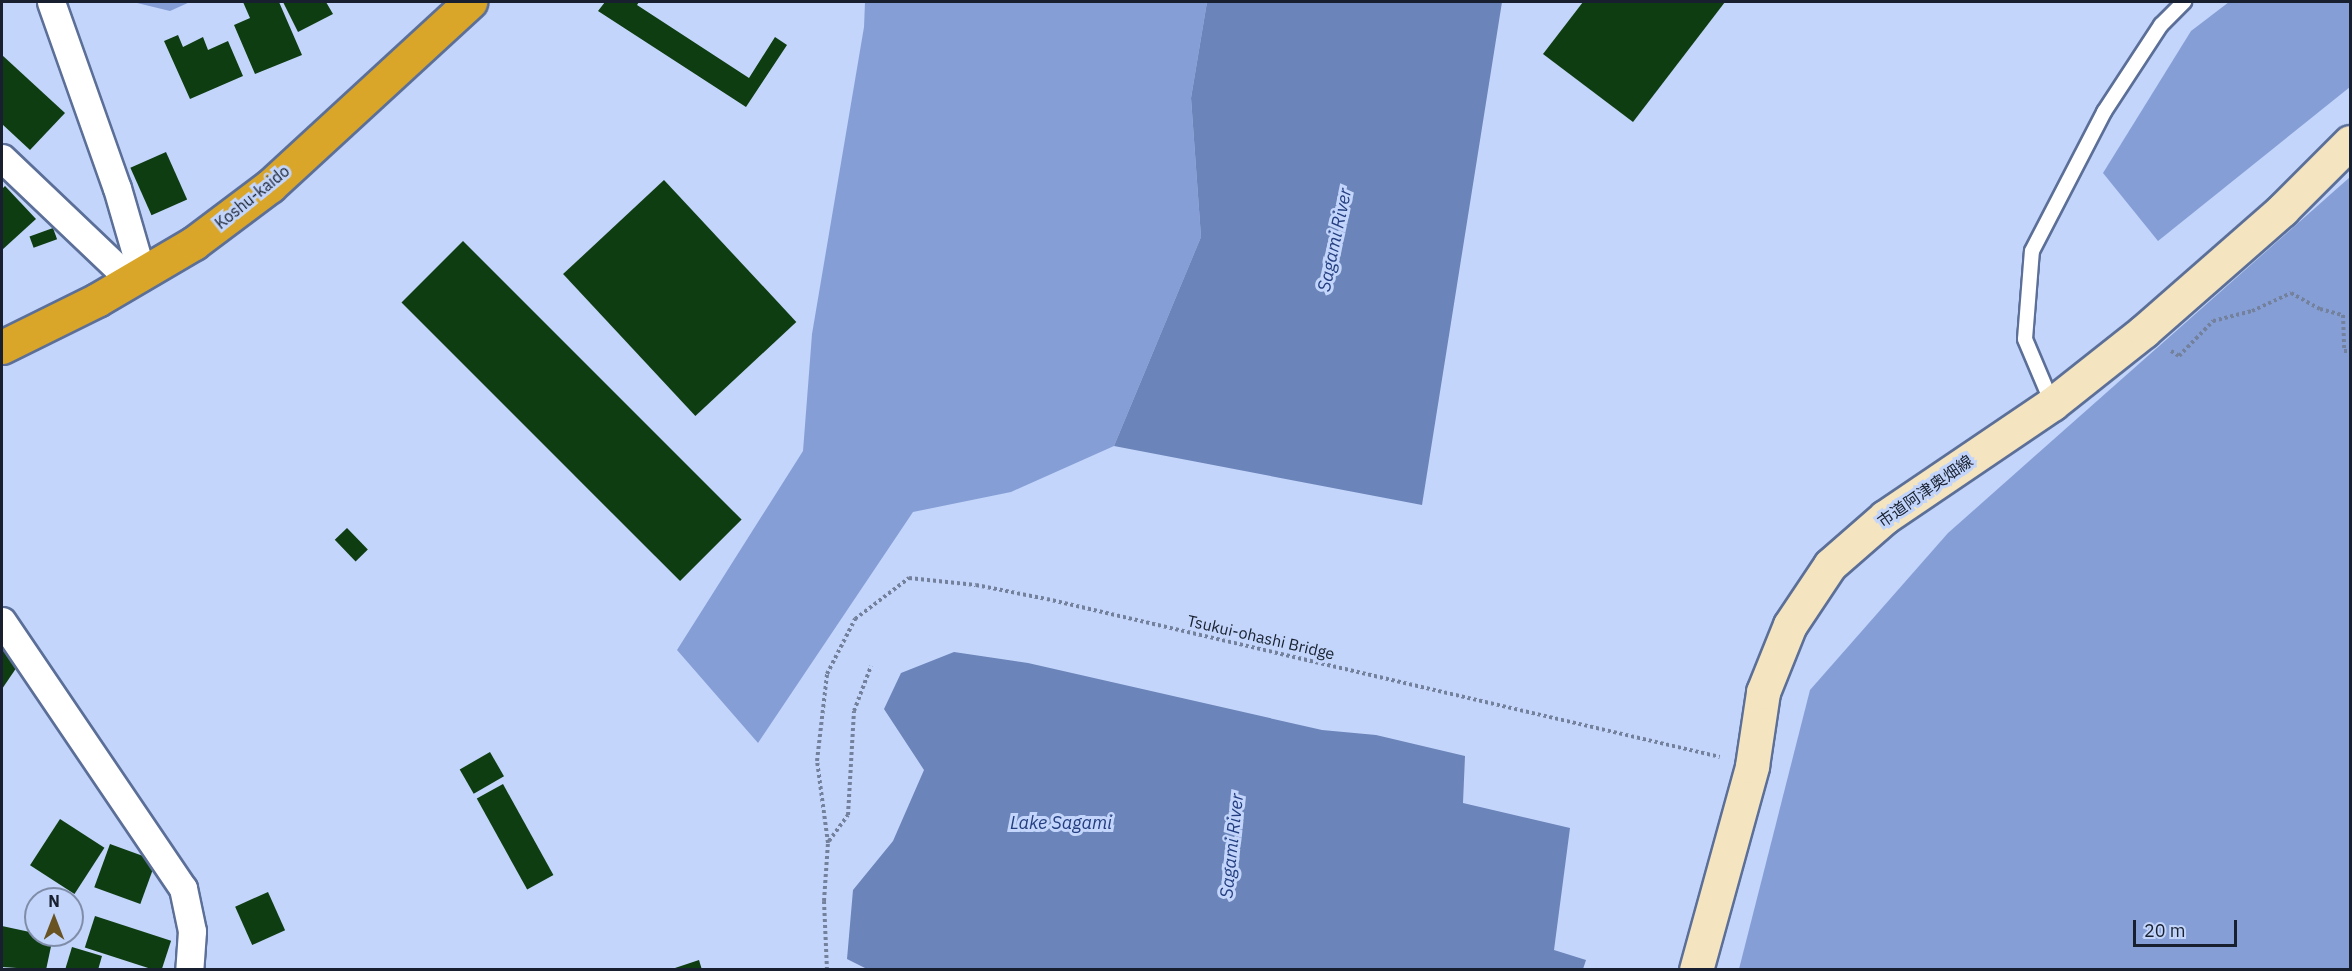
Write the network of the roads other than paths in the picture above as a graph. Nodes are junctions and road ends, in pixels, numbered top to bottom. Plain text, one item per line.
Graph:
1 (51, 2) edge
2 (470, 2) edge
3 (2184, 2) edge
4 (2350, 142) edge
5 (2, 158) edge
6 (136, 277) junction
7 (2, 347) edge
8 (2052, 404) junction
9 (2, 621) edge
10 (189, 969) edge
11 (1696, 969) edge

1 - 6 street
2 - 6 highway, Koshu-kaido
3 - 8 lane
4 - 8 street, 市道阿津奥畑線
5 - 6 street
6 - 7 highway, Koshu-kaido
8 - 11 street, 市道阿津奥畑線
9 - 10 street

